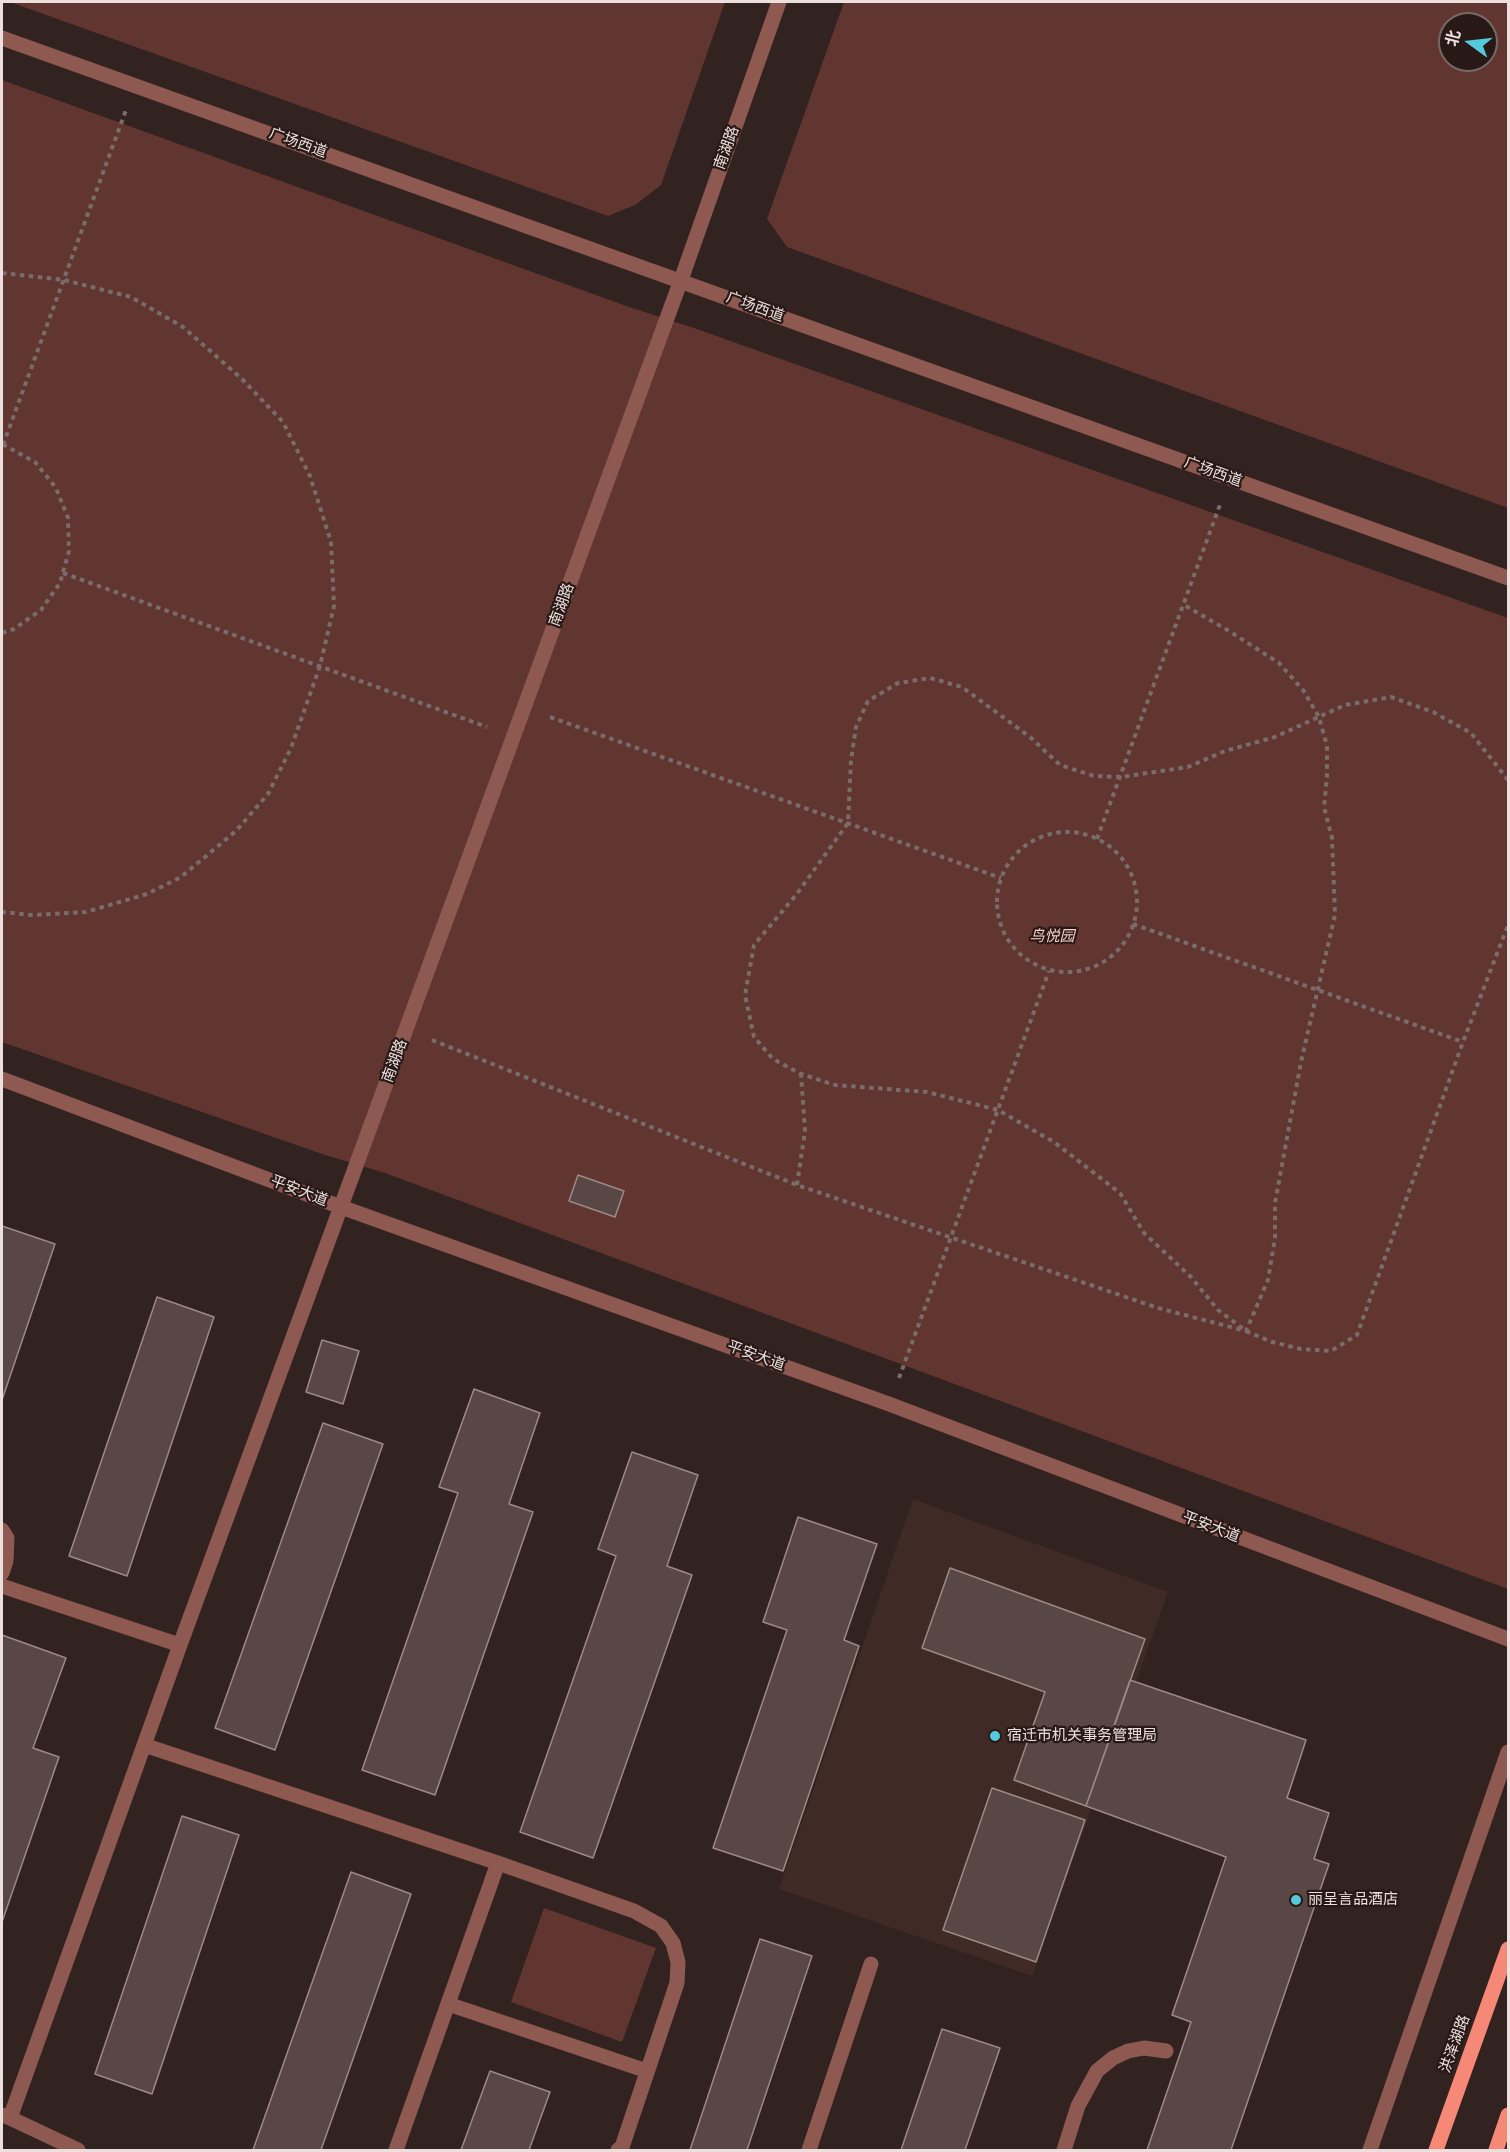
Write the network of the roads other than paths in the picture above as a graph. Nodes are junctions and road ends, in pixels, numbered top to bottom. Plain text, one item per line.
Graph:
1 (779, 2) edge
2 (2, 38) edge
3 (681, 280) junction
4 (1509, 578) edge
5 (2, 1079) edge
6 (341, 1207) junction
7 (2, 1530) edge
8 (2, 1573) edge
9 (2, 1586) edge
10 (1509, 1639) edge
11 (180, 1645) junction
12 (144, 1745) junction
13 (1509, 1752) edge
14 (498, 1863) junction
15 (1509, 1949) edge
16 (872, 1964) dead end
17 (448, 2004) junction
18 (1166, 2051) dead end
19 (647, 2071) junction
20 (1509, 2115) edge
21 (6, 2117) edge
22 (78, 2151) edge
23 (396, 2151) edge
24 (618, 2151) edge
25 (809, 2151) edge
26 (1064, 2151) edge
27 (1370, 2151) edge
28 (1436, 2151) edge
29 (1496, 2151) edge

1 - 3 street, 南湖路
2 - 3 street, 广场西道
3 - 4 street, 广场西道
3 - 6 street, 南湖路
5 - 6 street, 平安大道
6 - 10 street, 平安大道
6 - 11 street, 南湖路
7 - 8 street
9 - 11 street
11 - 12 street, 南湖路
12 - 14 street
12 - 21 street, 南湖路
13 - 27 street
14 - 17 street
14 - 19 street
15 - 28 main road, 洪泽湖路
16 - 25 street
17 - 19 street
17 - 23 street
18 - 26 street
19 - 24 street
20 - 29 main road
21 - 22 street

